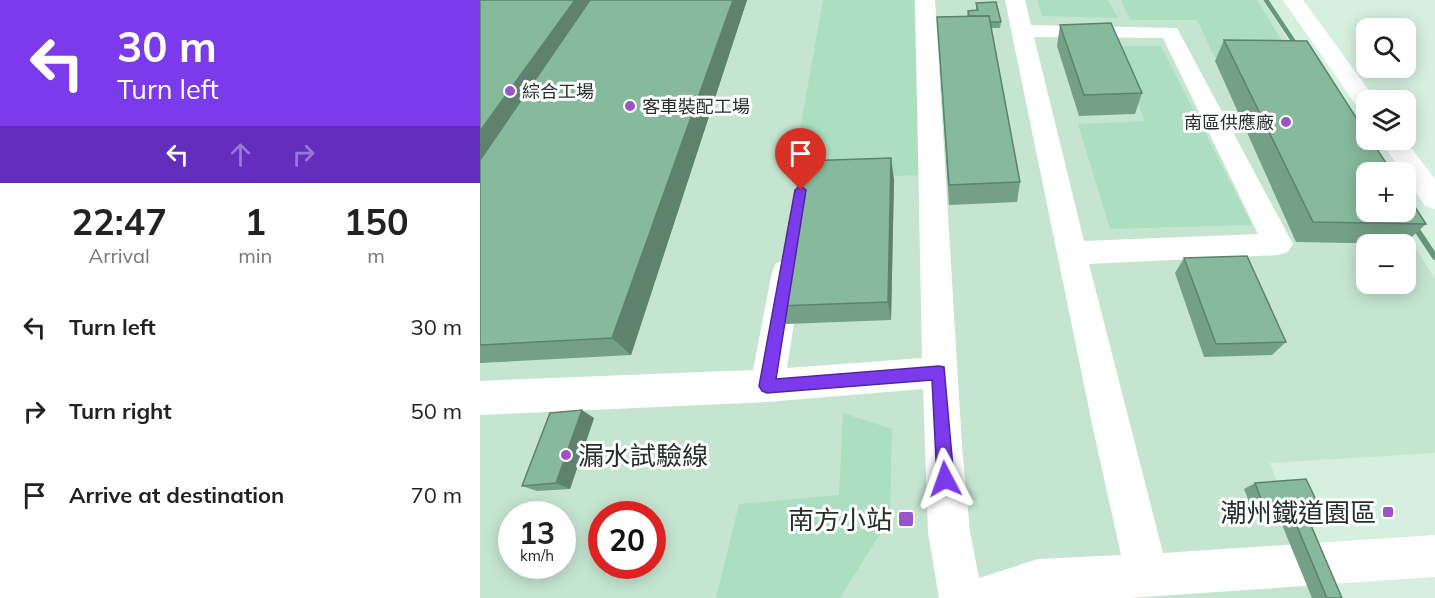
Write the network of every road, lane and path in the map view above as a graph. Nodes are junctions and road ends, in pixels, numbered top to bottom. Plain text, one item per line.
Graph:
1 (925, 0) edge
2 (1015, 0) edge
3 (1293, 0) edge
4 (1023, 31) junction
5 (1357, 90) edge
6 (1399, 150) edge
7 (1435, 199) edge
8 (791, 248) edge
9 (1073, 253) junction
10 (939, 372) junction
11 (767, 386) junction
12 (480, 398) edge
13 (1435, 556) edge
14 (1147, 575) junction
15 (961, 598) edge
16 (983, 598) edge

1 - 10 street
2 - 4 street
3 - 5 street
4 - 9 street
4 - 9 street
6 - 7 street
8 - 11 street
9 - 14 street
10 - 11 street
10 - 15 street
11 - 12 street
13 - 14 street
14 - 16 street

